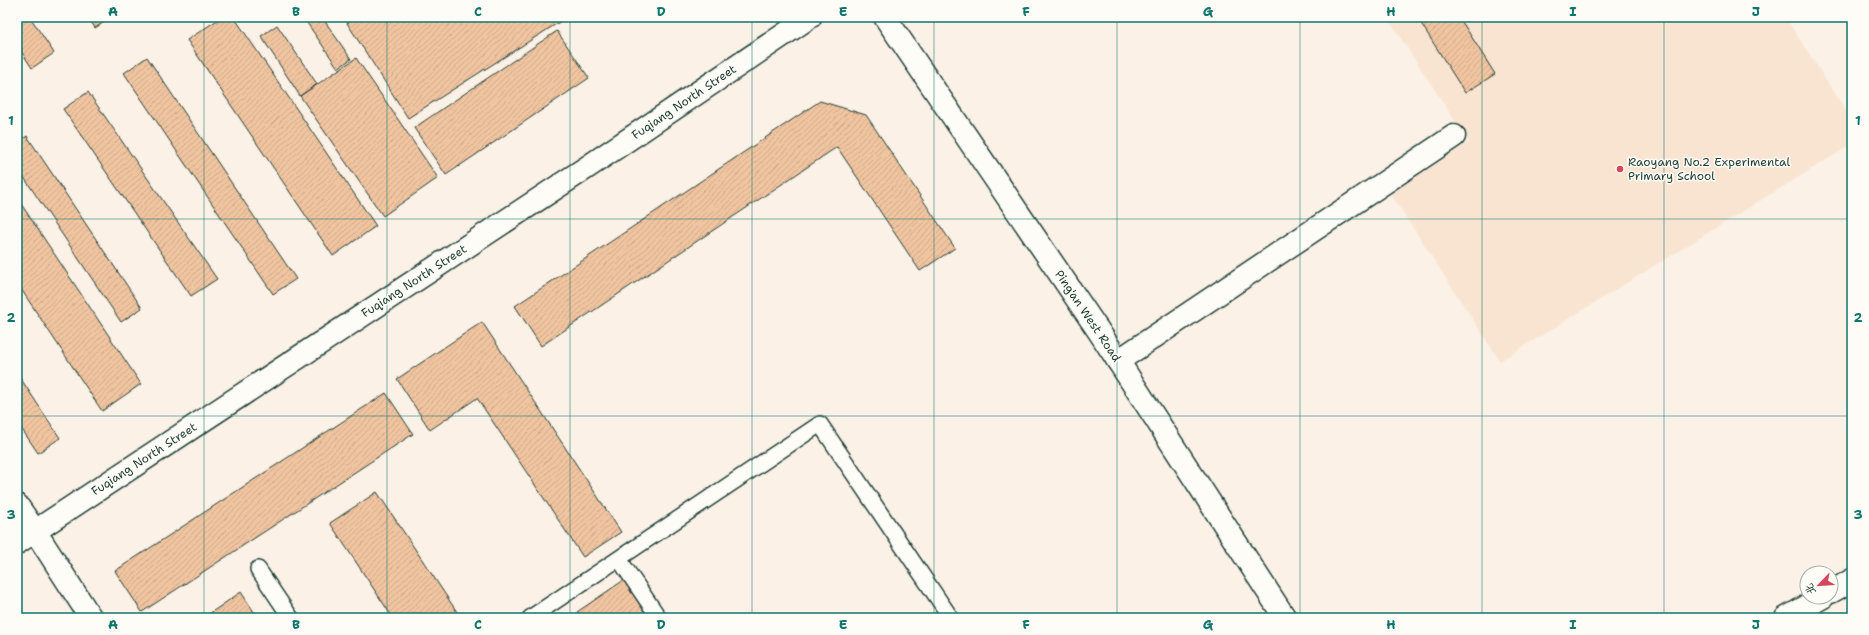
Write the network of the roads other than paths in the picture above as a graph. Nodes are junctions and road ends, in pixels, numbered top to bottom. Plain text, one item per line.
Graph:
1 (810, 17) edge
2 (885, 17) edge
3 (1454, 136) dead end
4 (1118, 361) junction
5 (17, 505) edge
6 (26, 537) edge
7 (619, 558) junction
8 (258, 569) dead end
9 (1852, 580) edge
10 (1839, 587) edge
11 (1809, 605) edge
12 (92, 618) edge
13 (291, 618) edge
14 (530, 618) edge
15 (659, 618) edge
16 (951, 618) edge
17 (1285, 618) edge
18 (1786, 618) edge

1 - 6 street, Fuqiang North Street
2 - 4 street, Ping'an West Road
3 - 4 street
4 - 17 street, Ping'an West Road
5 - 6 street
6 - 12 street
7 - 14 lane
7 - 15 lane
7 - 16 lane
8 - 13 lane
9 - 10 street
11 - 18 street

